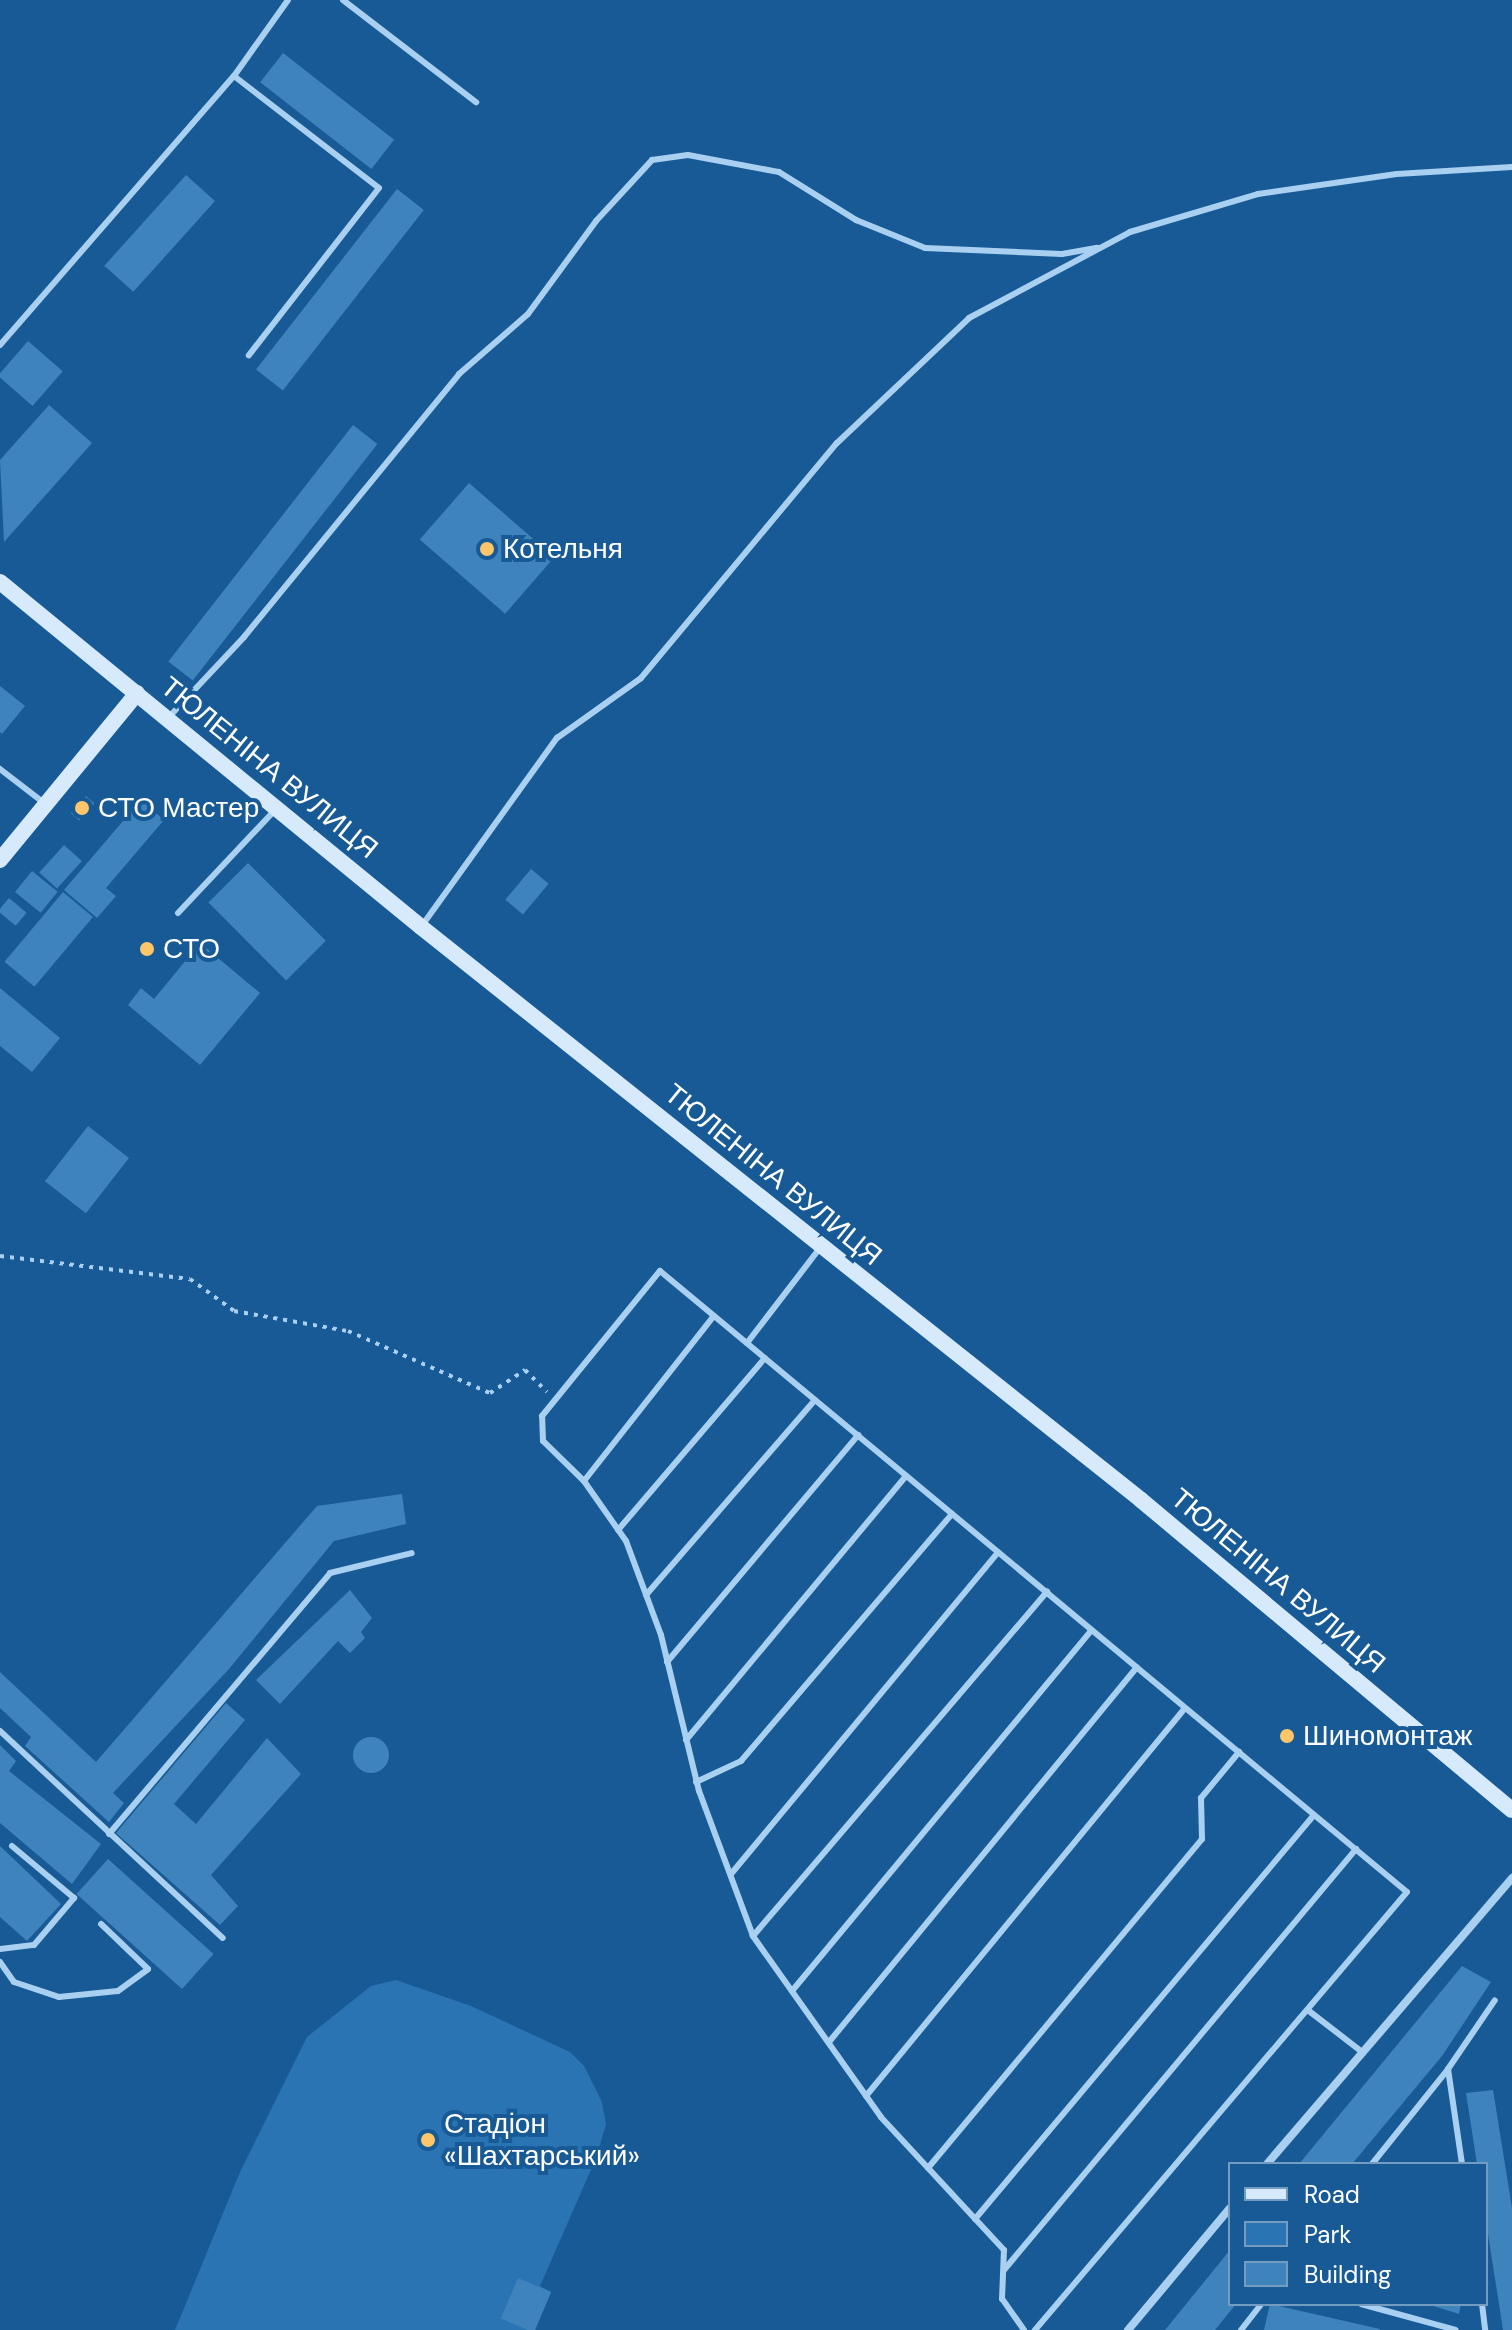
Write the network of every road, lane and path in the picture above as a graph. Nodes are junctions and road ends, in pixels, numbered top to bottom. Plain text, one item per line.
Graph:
1 (288, 0) edge
2 (343, 0) edge
3 (234, 76) junction
4 (476, 102) dead end
5 (1512, 167) edge
6 (1104, 246) junction
7 (0, 345) edge
8 (249, 355) dead end
9 (0, 582) edge
10 (137, 693) junction
11 (168, 718) junction
12 (0, 769) edge
13 (46, 805) junction
14 (278, 806) junction
15 (0, 860) edge
16 (178, 913) dead end
17 (421, 927) junction
18 (821, 1247) junction
19 (0, 1256) edge
20 (714, 1316) junction
21 (747, 1343) junction
22 (765, 1358) junction
23 (555, 1399) junction
24 (815, 1400) junction
25 (858, 1435) junction
26 (906, 1476) junction
27 (584, 1481) junction
28 (952, 1514) junction
29 (618, 1530) junction
30 (998, 1552) junction
31 (412, 1553) dead end
32 (1047, 1592) junction
33 (646, 1595) junction
34 (1092, 1630) junction
35 (667, 1662) junction
36 (1137, 1667) junction
37 (1185, 1708) junction
38 (0, 1731) edge
39 (686, 1740) junction
40 (1239, 1752) junction
41 (696, 1782) junction
42 (1512, 1810) edge
43 (1314, 1815) junction
44 (109, 1834) junction
45 (12, 1846) dead end
46 (1356, 1849) junction
47 (731, 1874) junction
48 (1512, 1878) edge
49 (101, 1924) dead end
50 (753, 1936) junction
51 (223, 1938) dead end
52 (0, 1949) edge
53 (0, 1962) edge
54 (792, 1991) junction
55 (1495, 2000) dead end
56 (1309, 2011) junction
57 (829, 2042) junction
58 (1361, 2051) junction
59 (1448, 2069) junction
60 (866, 2096) junction
61 (1269, 2162) edge
62 (1374, 2162) edge
63 (1462, 2162) edge
64 (928, 2168) junction
65 (1228, 2210) edge
66 (975, 2219) junction
67 (1003, 2272) junction
68 (1259, 2306) edge
69 (1368, 2306) edge
70 (1482, 2306) edge
71 (1024, 2330) edge
72 (1035, 2330) edge
73 (1128, 2330) edge
74 (1241, 2330) edge
75 (1456, 2330) edge
76 (1485, 2330) edge

1 - 3 lane
2 - 4 lane
3 - 7 lane
3 - 8 lane
5 - 6 lane
6 - 11 lane
6 - 17 lane
9 - 10 street, ТЮЛЕНІНА ВУЛИЦЯ
10 - 11 street, ТЮЛЕНІНА ВУЛИЦЯ
10 - 13 street
11 - 14 street, ТЮЛЕНІНА ВУЛИЦЯ
12 - 13 lane
13 - 15 street
14 - 16 lane
14 - 17 street, ТЮЛЕНІНА ВУЛИЦЯ
17 - 18 street, ТЮЛЕНІНА ВУЛИЦЯ
18 - 21 lane
18 - 42 street, ТЮЛЕНІНА ВУЛИЦЯ
19 - 23 path
20 - 21 lane
20 - 23 lane
20 - 27 lane
21 - 22 lane
22 - 24 lane
22 - 29 lane
23 - 27 lane
24 - 25 lane
24 - 33 lane
25 - 26 lane
25 - 35 lane
26 - 28 lane
26 - 39 lane
27 - 29 lane
28 - 30 lane
28 - 41 lane
29 - 33 lane
30 - 32 lane
30 - 47 lane
31 - 44 lane
32 - 34 lane
32 - 50 lane
33 - 35 lane
34 - 36 lane
34 - 54 lane
35 - 39 lane
36 - 37 lane
36 - 57 lane
37 - 40 lane
37 - 60 lane
38 - 44 lane
39 - 41 lane
40 - 43 lane
40 - 64 lane
41 - 47 lane
43 - 46 lane
43 - 66 lane
44 - 51 lane
45 - 52 lane
46 - 56 lane
46 - 67 lane
47 - 50 lane
48 - 58 street
49 - 53 lane
50 - 54 lane
54 - 57 lane
55 - 59 lane
56 - 58 lane
56 - 72 lane
57 - 60 lane
58 - 61 street
59 - 62 lane
59 - 63 lane
60 - 64 lane
64 - 66 lane
65 - 73 street
66 - 67 lane
67 - 71 lane
68 - 74 lane
69 - 75 lane
70 - 76 lane

